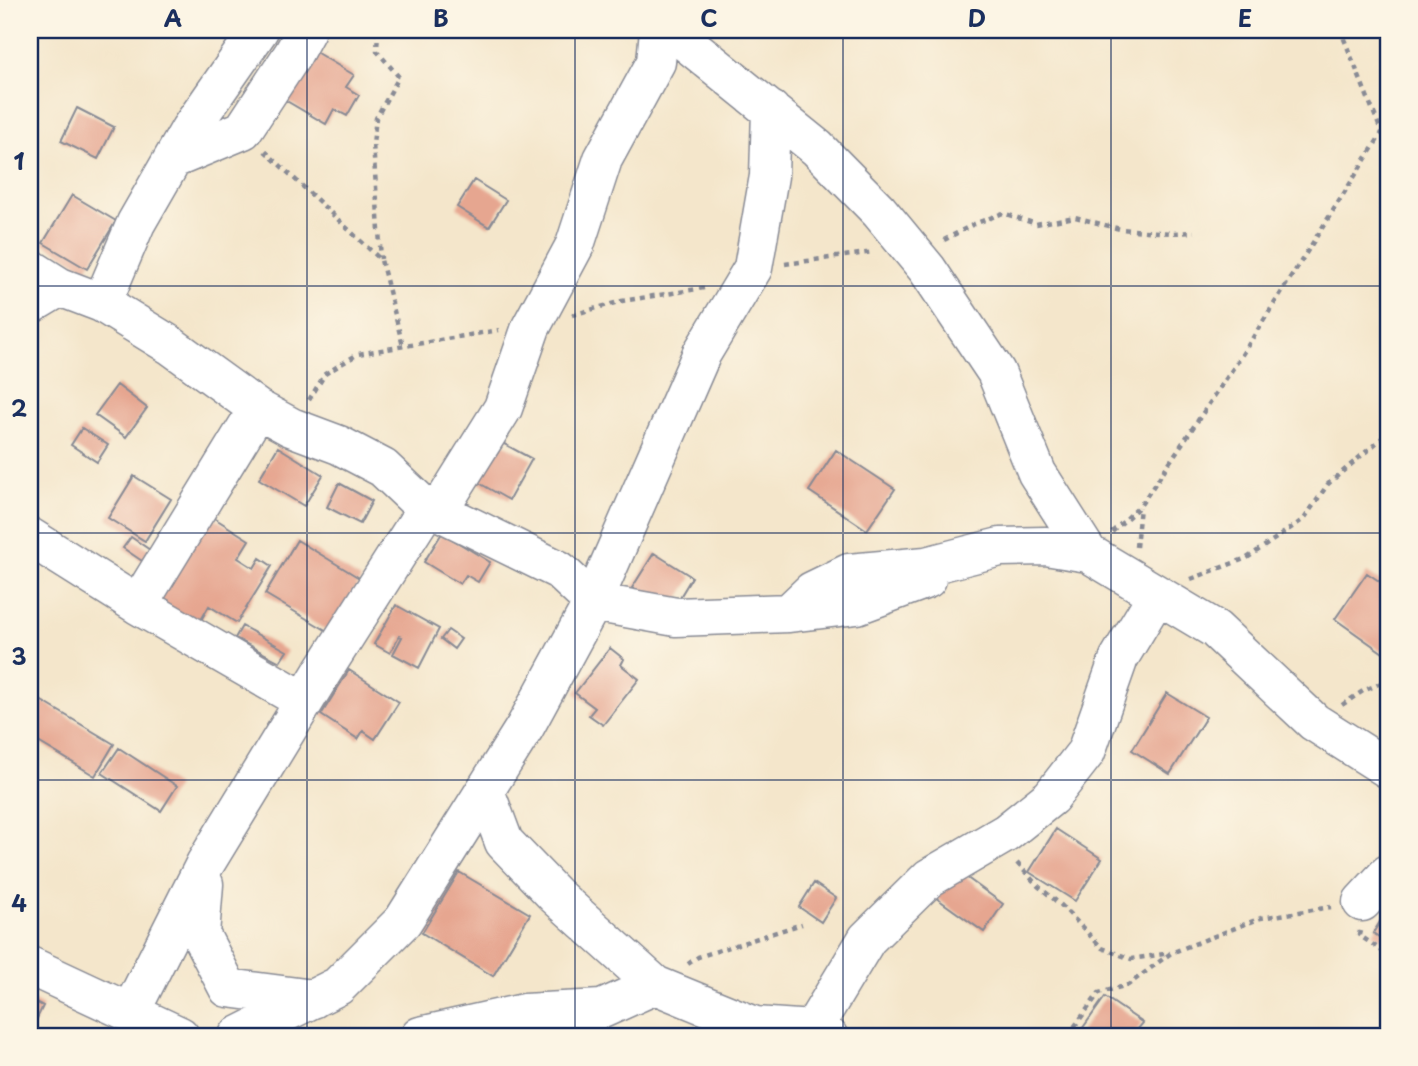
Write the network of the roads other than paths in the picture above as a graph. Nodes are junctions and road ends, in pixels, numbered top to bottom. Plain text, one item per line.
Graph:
1 (259, 30) edge
2 (306, 30) edge
3 (659, 30) edge
4 (671, 30) edge
5 (771, 110) junction
6 (173, 159) junction
7 (40, 287) edge
8 (102, 303) junction
9 (258, 409) junction
10 (434, 509) junction
11 (30, 537) edge
12 (1088, 554) junction
13 (1157, 595) junction
14 (593, 602) junction
15 (138, 605) junction
16 (1203, 621) junction
17 (1119, 658) junction
18 (304, 701) junction
19 (1388, 769) edge
20 (485, 791) junction
21 (453, 842) junction
22 (504, 842) junction
23 (205, 864) junction
24 (1388, 874) edge
25 (1362, 902) road end
26 (30, 966) edge
27 (655, 985) junction
28 (313, 999) junction
29 (130, 1013) junction
30 (820, 1033) edge
31 (180, 1036) edge
32 (238, 1036) edge
33 (421, 1036) edge

1 - 6 street
2 - 6 street
3 - 10 street
4 - 5 street
5 - 12 street
5 - 14 street
6 - 8 street
7 - 8 street
8 - 9 street
9 - 10 street
9 - 15 street
10 - 14 street
10 - 18 street
11 - 15 street
12 - 13 street
12 - 14 street
13 - 16 street
13 - 17 street
14 - 20 street
15 - 18 street
16 - 17 street
16 - 19 street
17 - 30 street
18 - 23 street
20 - 21 street
20 - 22 street
21 - 22 street
21 - 28 street
22 - 27 street
23 - 28 street
23 - 29 street
24 - 25 street
26 - 29 street
27 - 30 street
27 - 33 street
28 - 32 street
29 - 31 street

